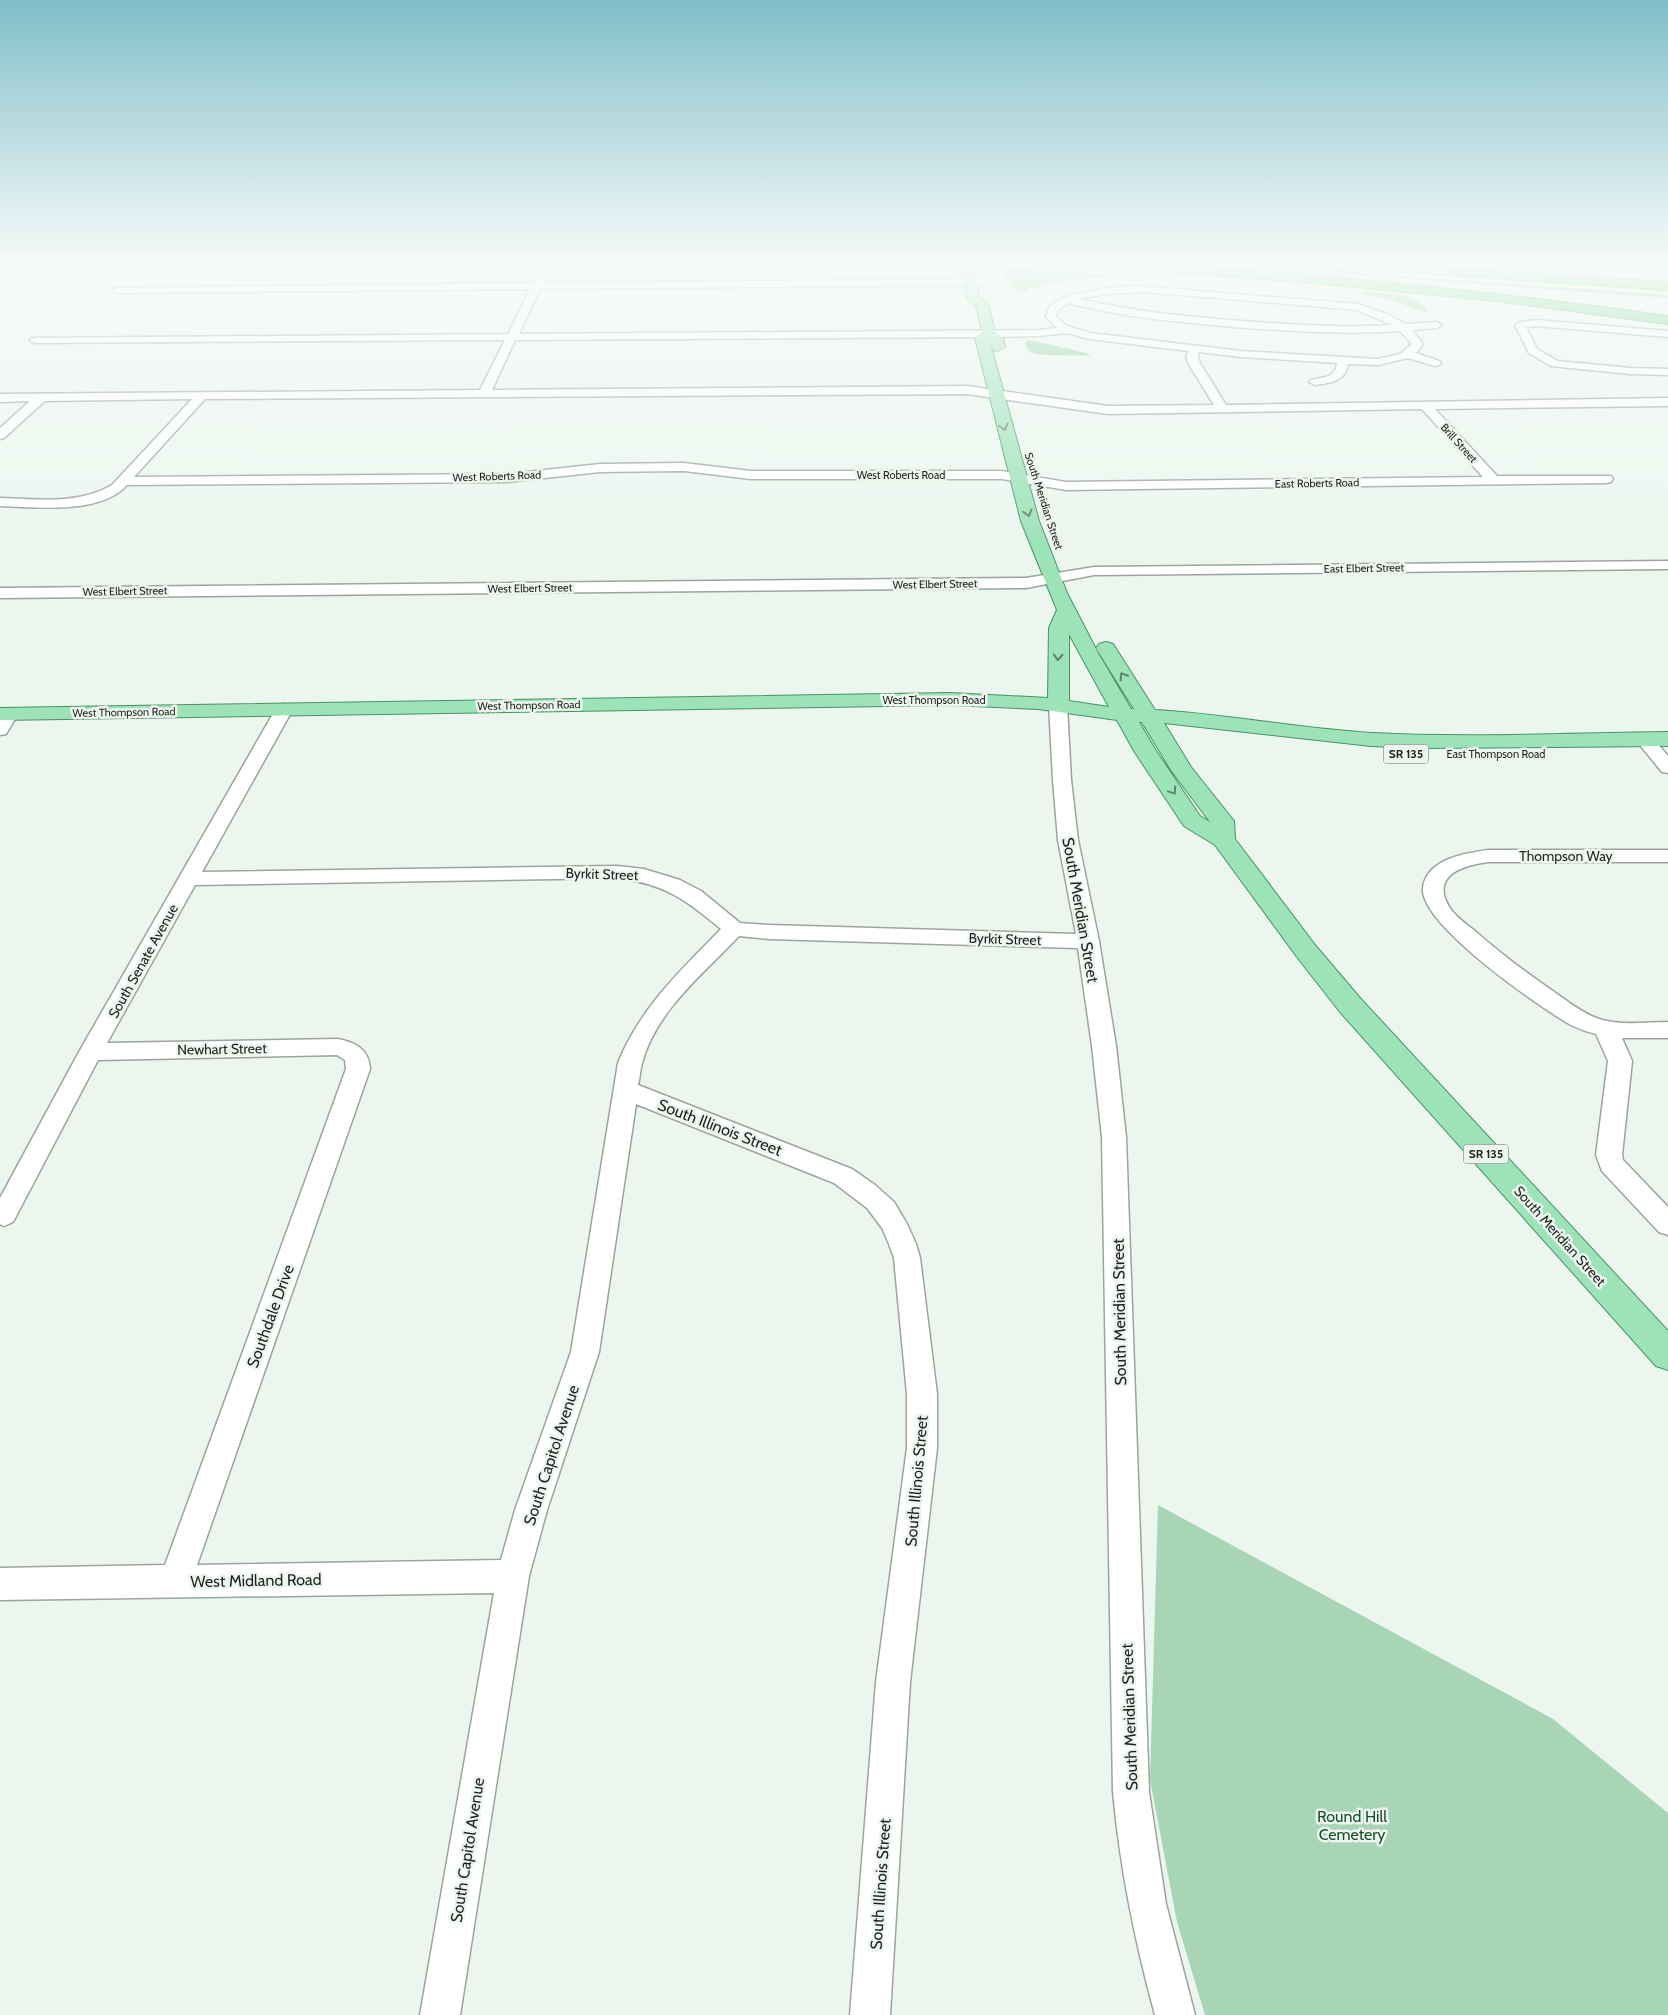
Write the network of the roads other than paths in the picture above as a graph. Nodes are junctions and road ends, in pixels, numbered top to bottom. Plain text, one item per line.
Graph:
1 (501, 358) edge
2 (998, 358) edge
3 (1193, 358) edge
4 (1306, 358) edge
5 (1392, 358) edge
6 (1420, 358) edge
7 (1542, 358) edge
8 (1343, 361) junction
9 (1435, 363) dead end
10 (1668, 372) edge
11 (1315, 382) dead end
12 (485, 392) junction
13 (202, 394) junction
14 (1003, 395) junction
15 (42, 396) junction
16 (0, 398) edge
17 (1668, 402) edge
18 (1426, 406) junction
19 (1223, 409) junction
20 (0, 435) edge
21 (1026, 445) dead end
22 (1031, 463) dead end
23 (1606, 479) dead end
24 (1027, 480) junction
25 (1493, 480) junction
26 (123, 481) junction
27 (1042, 500) dead end
28 (0, 502) edge
29 (1062, 555) dead end
30 (1668, 565) edge
31 (1060, 577) junction
32 (0, 593) edge
33 (1075, 601) junction
34 (1058, 705) junction
35 (284, 709) junction
36 (1123, 715) junction
37 (1148, 717) junction
38 (3, 719) edge
39 (1663, 748) edge
40 (1223, 840) junction
41 (1668, 856) edge
42 (189, 879) junction
43 (734, 929) junction
44 (1088, 941) junction
45 (1604, 1028) junction
46 (1668, 1030) edge
47 (91, 1052) junction
48 (352, 1052) joint
49 (626, 1090) junction
50 (4, 1214) dead end
51 (1668, 1224) edge
52 (1668, 1354) edge
53 (513, 1576) junction
54 (175, 1581) junction
55 (0, 1584) edge
56 (440, 2015) edge
57 (870, 2015) edge
58 (1174, 2015) edge

1 - 12 street
2 - 14 main road, South Meridian Street
3 - 19 street
4 - 8 street
5 - 8 street
6 - 9 street
7 - 10 street
8 - 11 street
12 - 13 street
12 - 14 street
13 - 15 street
13 - 26 street
14 - 19 street
14 - 21 main road, South Meridian Street
14 -> 24 main road, South Meridian Street
15 - 16 street
15 - 20 street
17 - 18 street
18 - 19 street
18 - 25 street, Brill Street
22 - 24 main road, South Meridian Street
23 - 25 street, East Roberts Road
24 - 25 street, East Roberts Road
24 - 26 street, West Roberts Road
24 - 27 main road, South Meridian Street
24 -> 31 main road, South Meridian Street
26 - 28 street
29 - 31 main road, South Meridian Street
30 - 31 street, East Elbert Street
31 - 32 street, West Elbert Street
31 - 33 main road, South Meridian Street
33 -> 34 main road, South Meridian Street
33 - 36 main road, South Meridian Street
37 -> 33 main road, South Meridian Street
34 - 35 main road, West Thompson Road
34 - 36 main road, East Thompson Road
34 - 44 street, South Meridian Street
35 - 38 main road, West Thompson Road
35 - 42 street, South Senate Avenue
36 - 37 main road, East Thompson Road / SR 135
36 -> 40 main road, South Meridian Street / SR 135
37 - 39 main road, East Thompson Road / SR 135
37 - 40 main road, South Meridian Street / SR 135
40 - 52 main road, South Meridian Street / SR 135
41 - 45 street, Thompson Way
42 - 43 street, Byrkit Street
42 - 47 street, South Senate Avenue
43 - 44 street, Byrkit Street
43 - 49 street, South Capitol Avenue
44 - 58 street, South Meridian Street
45 - 46 street
45 - 51 street
47 - 48 street, Newhart Street
47 - 50 street, South Senate Avenue
48 - 54 street, Southdale Drive
49 - 53 street, South Capitol Avenue
49 - 57 street, South Illinois Street
53 - 54 street, West Midland Road
53 - 56 street, South Capitol Avenue
54 - 55 street, West Midland Road

